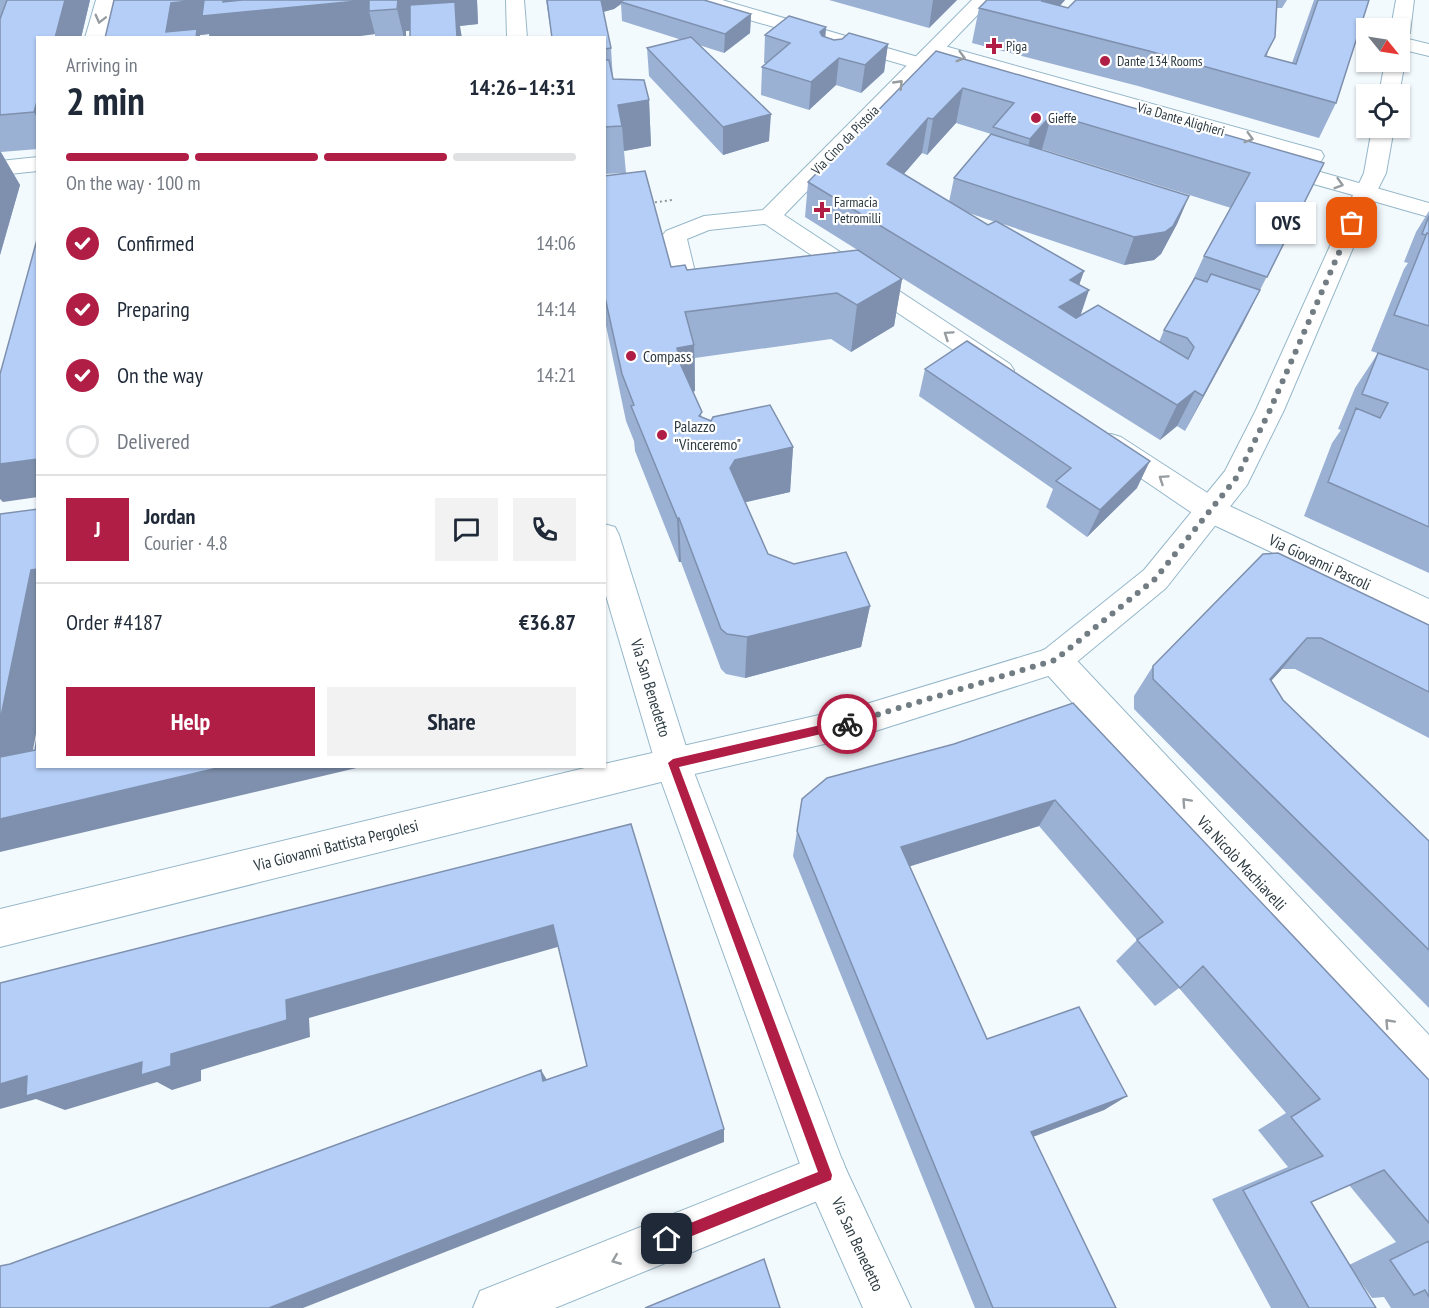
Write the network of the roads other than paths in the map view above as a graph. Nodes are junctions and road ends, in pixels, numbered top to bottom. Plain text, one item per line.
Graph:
1 (105, 0) edge
2 (515, 0) edge
3 (702, 0) edge
4 (763, 0) edge
5 (983, 0) edge
6 (1405, 0) edge
7 (1402, 18) edge
8 (96, 36) edge
9 (517, 36) edge
10 (1410, 45) edge
11 (1429, 50) edge
12 (926, 56) junction
13 (1379, 138) edge
14 (36, 164) edge
15 (0, 168) edge
16 (1366, 175) junction
17 (1429, 210) edge
18 (770, 216) junction
19 (688, 301) edge
20 (1018, 382) edge
21 (1087, 428) edge
22 (1212, 511) junction
23 (606, 542) edge
24 (1429, 613) edge
25 (1055, 660) junction
26 (673, 763) junction
27 (0, 927) edge
28 (1429, 1066) edge
29 (826, 1175) junction
30 (496, 1308) edge
31 (887, 1308) edge

1 -> 8 street
2 - 9 street
3 - 12 street, Via Dante Alighieri
4 - 12 street, Via Dante Alighieri
5 - 12 street, Via Cino da Pistoia
6 - 7 street
10 - 11 street
12 -> 16 street, Via Dante Alighieri
12 -> 16 street, Via Dante Alighieri
18 -> 12 street, Via Cino da Pistoia
13 - 16 street
14 - 15 street
16 - 17 street, Via Dante Alighieri
16 - 22 street
18 - 19 street
20 -> 18 street
22 -> 21 street, Via Giovanni Pascoli
22 - 24 street, Via Giovanni Pascoli
22 - 25 street
23 - 26 street, Via San Benedetto
25 - 26 street, Via Giovanni Battista Pergolesi
28 -> 25 street, Via Nicolò Machiavelli
26 - 27 street, Via Giovanni Battista Pergolesi
26 - 29 street, Via San Benedetto
29 -> 30 street
29 - 31 street, Via San Benedetto

